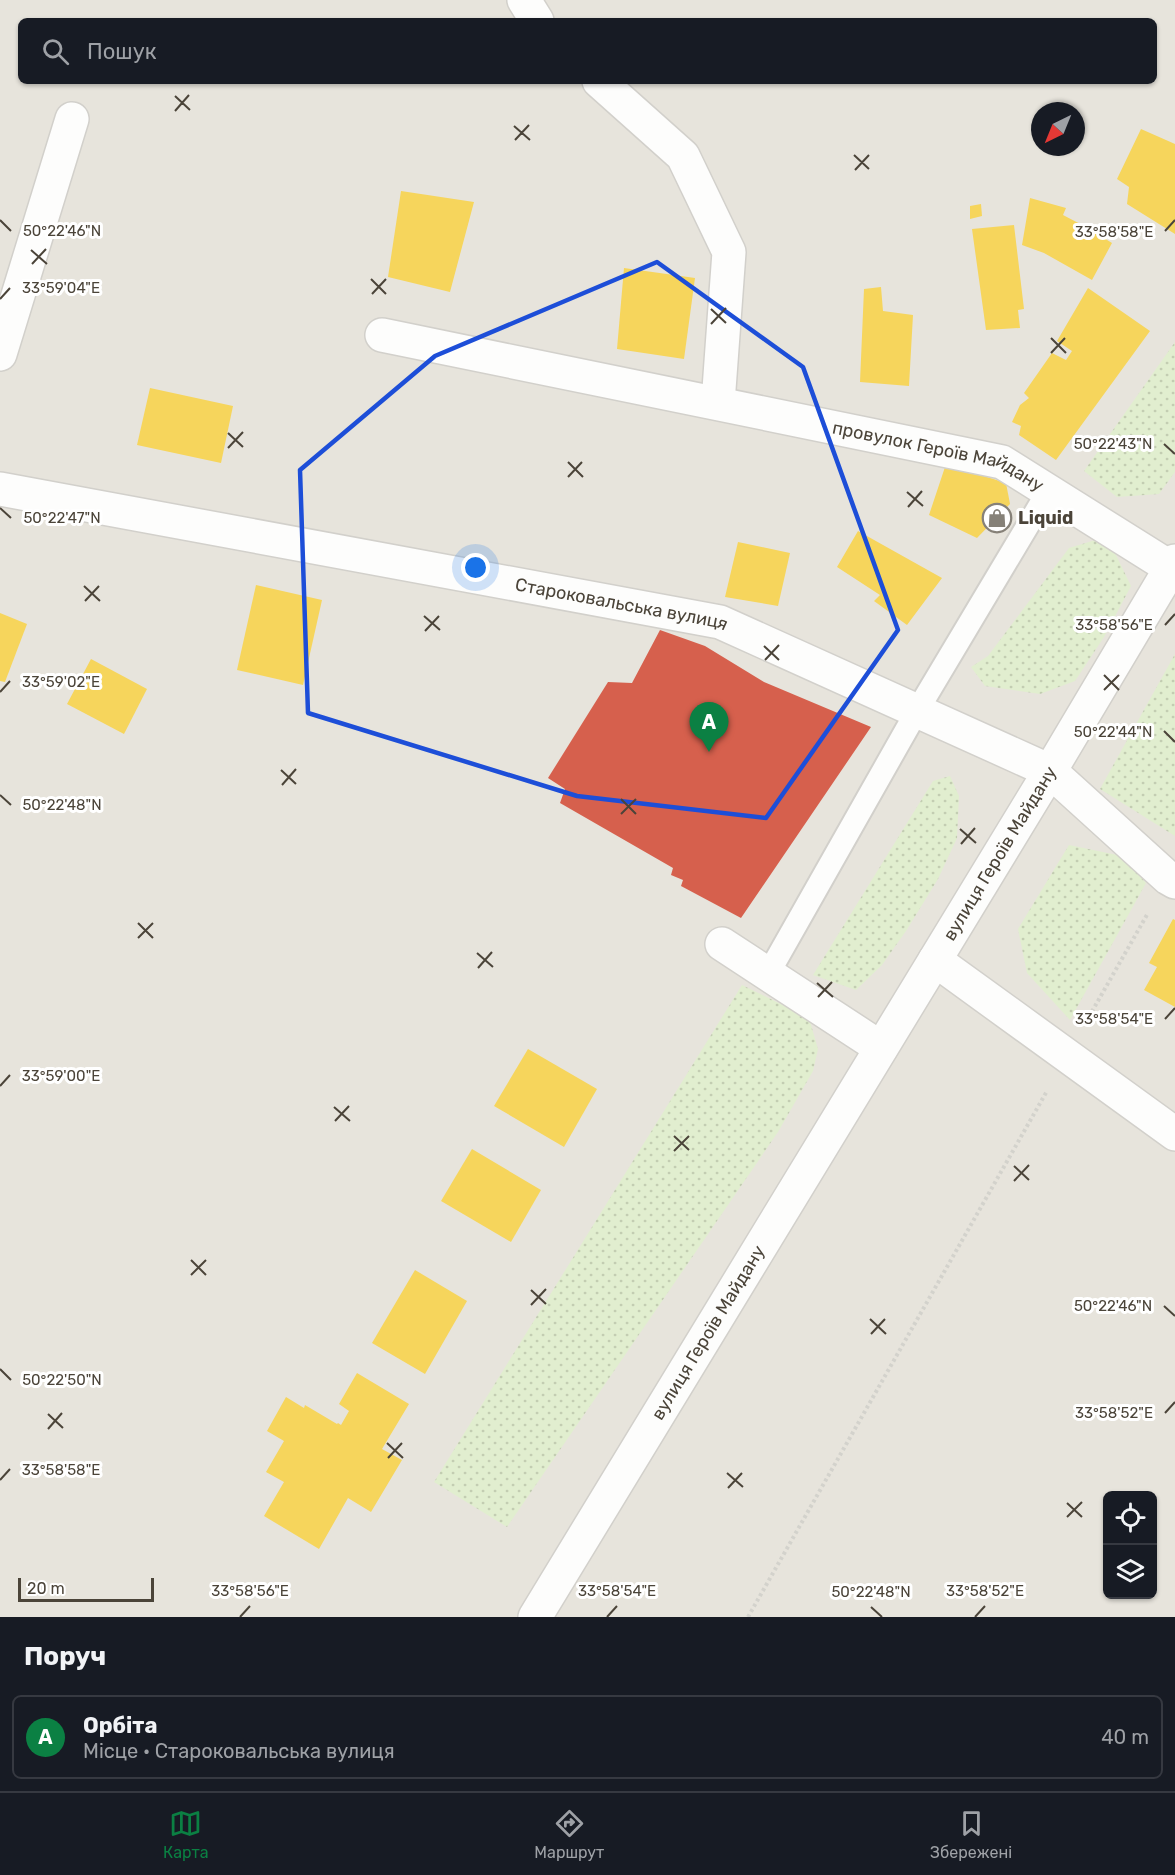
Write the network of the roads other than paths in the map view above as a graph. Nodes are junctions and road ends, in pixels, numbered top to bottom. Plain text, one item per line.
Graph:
1 (524, 0) edge
2 (535, 18) edge
3 (602, 84) edge
4 (72, 119) dead end
5 (382, 335) dead end
6 (0, 354) edge
7 (718, 403) junction
8 (0, 489) edge
9 (1048, 490) junction
10 (1173, 564) edge
11 (917, 711) junction
12 (1050, 771) junction
13 (1171, 880) edge
14 (723, 944) dead end
15 (935, 960) junction
16 (768, 974) junction
17 (881, 1048) junction
18 (1175, 1134) edge
19 (535, 1617) edge

1 - 2 street
3 - 7 street
4 - 6 street
5 - 7 street, провулок Героїв Майдану
7 - 9 street, провулок Героїв Майдану
8 - 11 street, Староковальська вулиця
9 - 10 street, провулок Героїв Майдану
9 - 11 lane
10 - 12 street, вулиця Героїв Майдану
11 - 12 street, Староковальська вулиця
11 - 16 lane
12 - 13 street, Староковальська вулиця
12 - 15 street, вулиця Героїв Майдану
14 - 16 street
15 - 17 street, вулиця Героїв Майдану
15 - 18 street, вулиця Героїв Майдану
16 - 17 street
17 - 19 street, вулиця Героїв Майдану

